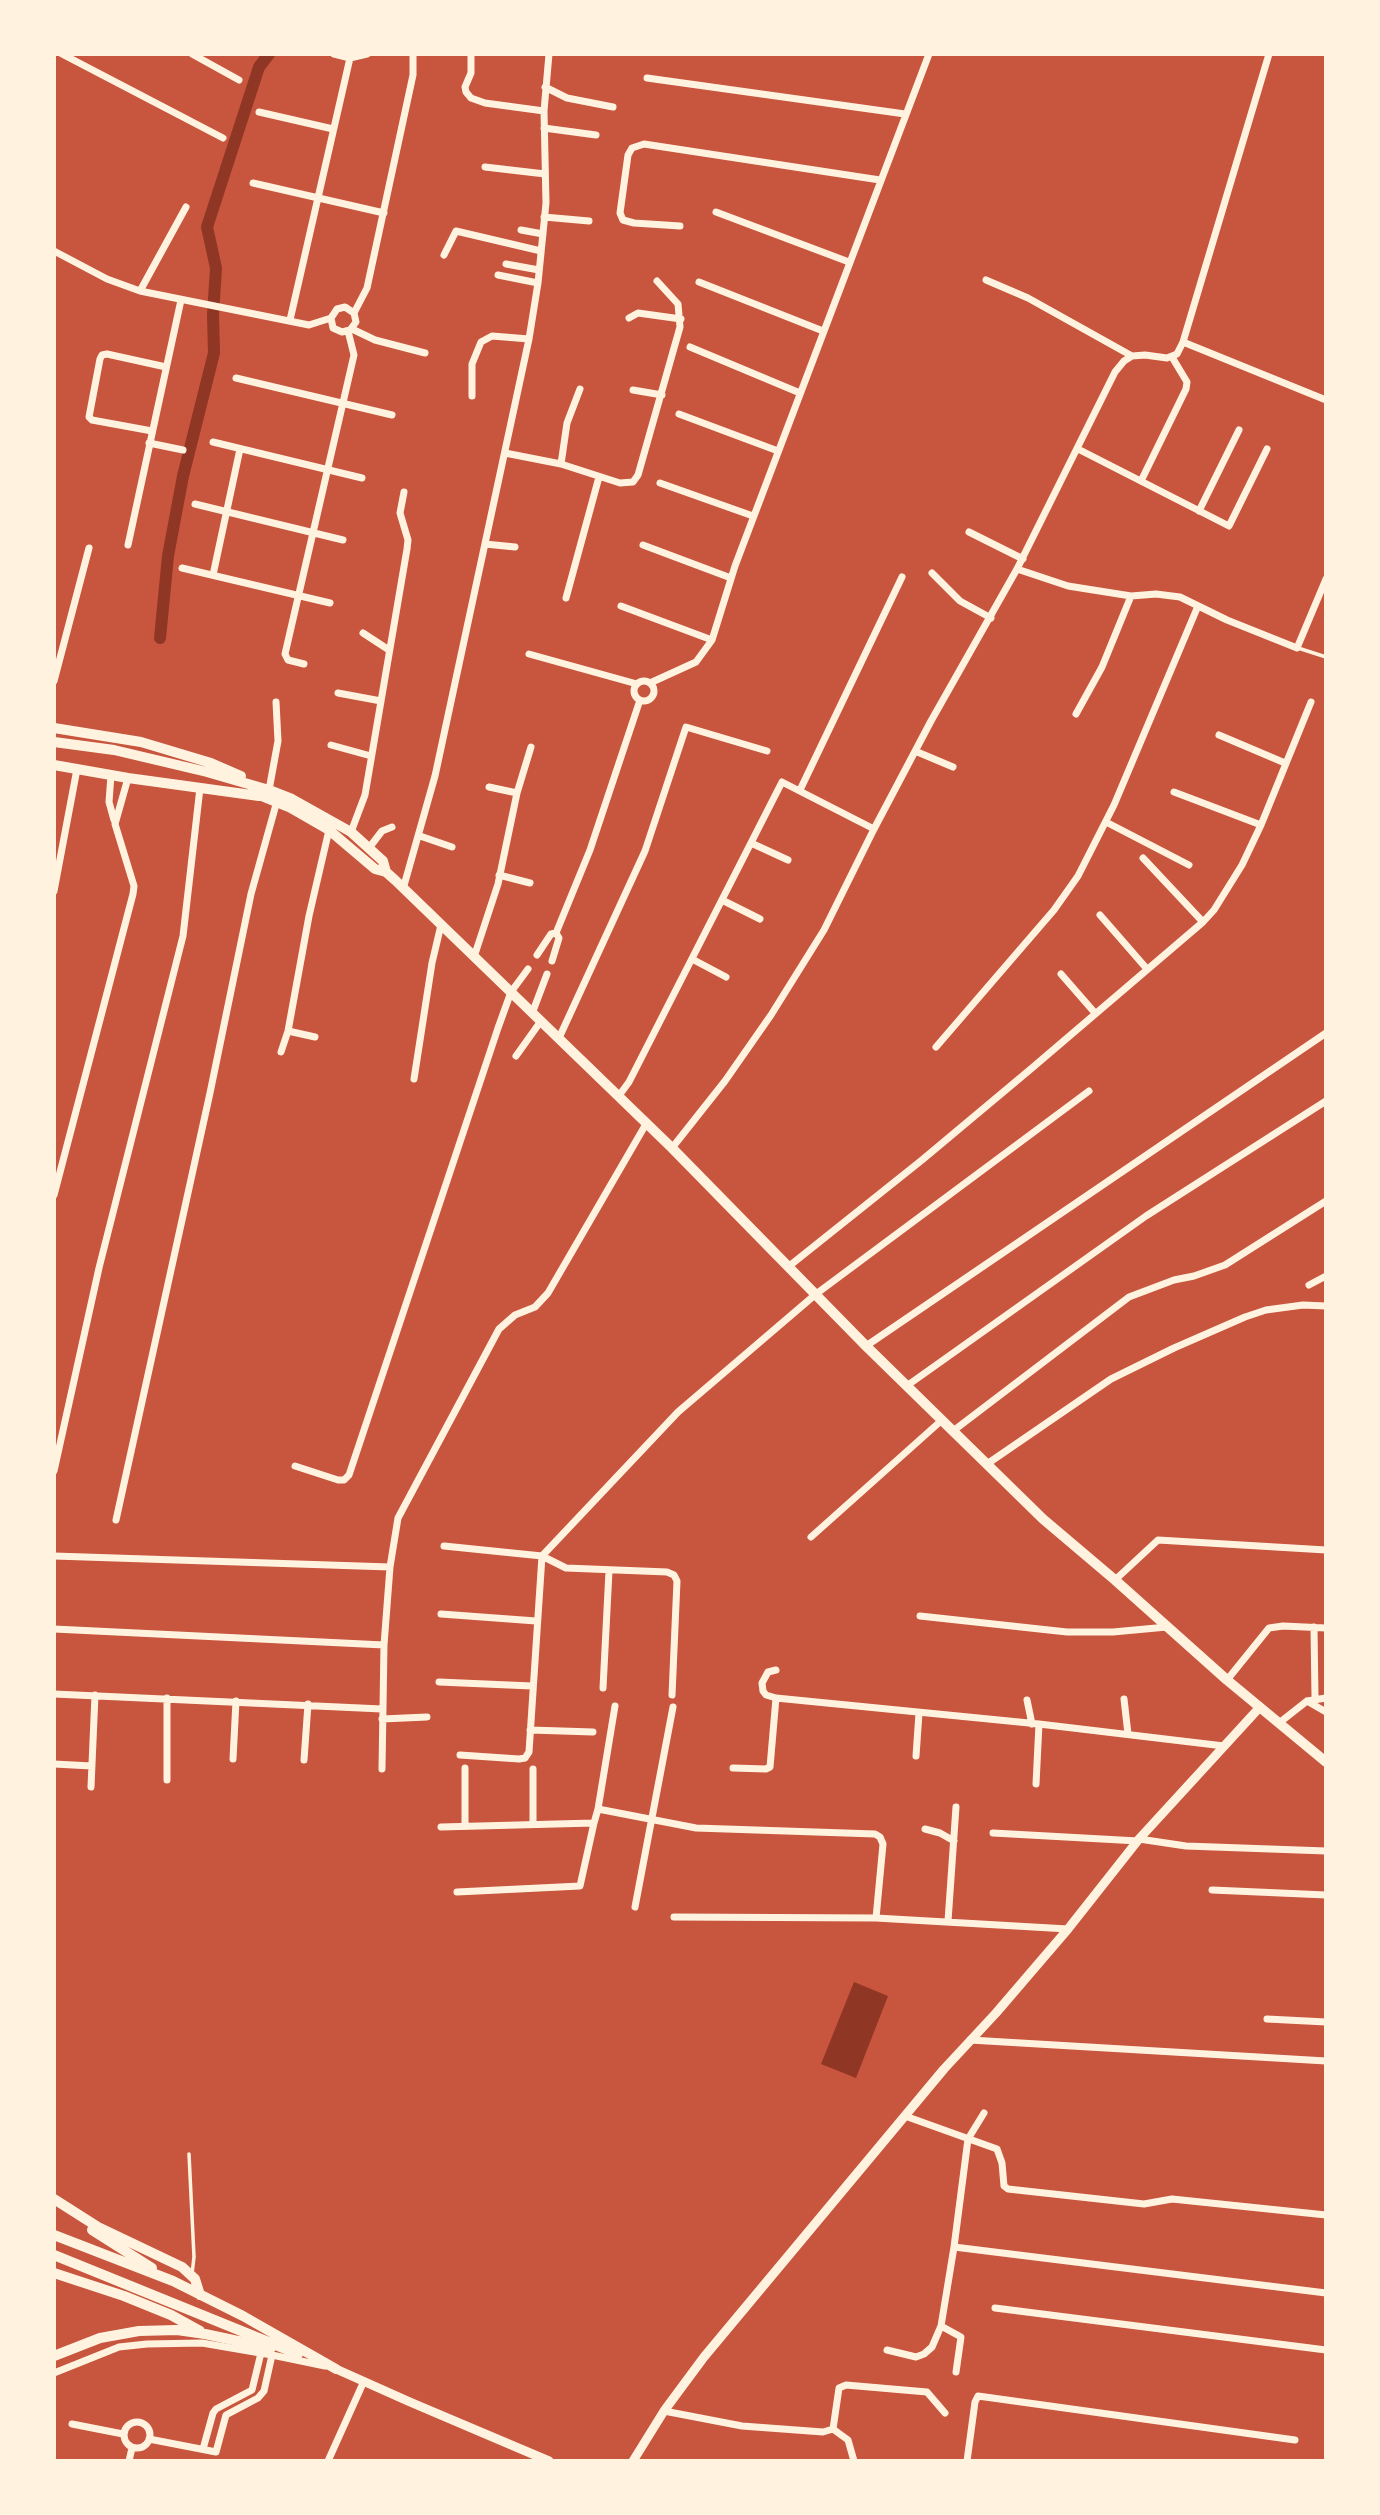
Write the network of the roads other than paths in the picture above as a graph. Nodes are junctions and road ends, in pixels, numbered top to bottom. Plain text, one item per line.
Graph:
1 (62, 54) edge
2 (192, 54) edge
3 (334, 54) edge
4 (367, 54) edge
5 (413, 54) edge
6 (471, 54) edge
7 (550, 54) edge
8 (929, 54) edge
9 (1269, 54) edge
10 (350, 58) junction
11 (646, 78) dead end
12 (239, 80) dead end
13 (545, 87) junction
14 (613, 107) dead end
15 (544, 111) junction
16 (259, 112) dead end
17 (905, 114) junction
18 (544, 128) junction
19 (333, 129) junction
20 (596, 135) dead end
21 (223, 138) dead end
22 (485, 167) dead end
23 (545, 174) junction
24 (880, 180) junction
25 (253, 183) dead end
26 (319, 199) junction
27 (186, 207) dead end
28 (716, 212) dead end
29 (384, 213) junction
30 (544, 217) junction
31 (589, 221) dead end
32 (680, 226) dead end
33 (521, 230) dead end
34 (543, 234) junction
35 (54, 251) edge
36 (541, 251) junction
37 (444, 255) dead end
38 (849, 262) junction
39 (506, 264) dead end
40 (540, 270) junction
41 (498, 275) dead end
42 (986, 280) dead end
43 (657, 281) dead end
44 (699, 282) dead end
45 (538, 283) junction
46 (140, 291) junction
47 (181, 300) junction
48 (354, 313) junction
49 (331, 318) junction
50 (629, 318) dead end
51 (681, 319) junction
52 (290, 320) junction
53 (350, 330) junction
54 (823, 331) junction
55 (529, 339) junction
56 (1183, 342) junction
57 (690, 347) dead end
58 (425, 353) dead end
59 (1132, 356) junction
60 (1172, 357) junction
61 (166, 367) junction
62 (236, 378) dead end
63 (580, 389) dead end
64 (633, 390) dead end
65 (800, 393) junction
66 (662, 395) junction
67 (472, 396) dead end
68 (1326, 400) edge
69 (343, 404) junction
70 (679, 414) dead end
71 (392, 415) dead end
72 (1239, 430) dead end
73 (152, 431) junction
74 (213, 442) dead end
75 (149, 443) junction
76 (240, 449) junction
77 (1078, 449) junction
78 (1267, 449) dead end
79 (183, 450) dead end
80 (778, 451) junction
81 (505, 453) junction
82 (561, 464) junction
83 (327, 470) junction
84 (599, 477) junction
85 (362, 478) dead end
86 (1141, 481) junction
87 (660, 482) dead end
88 (404, 492) dead end
89 (195, 505) dead end
90 (1199, 511) junction
91 (227, 512) junction
92 (753, 516) junction
93 (969, 532) dead end
94 (312, 533) junction
95 (344, 540) dead end
96 (485, 544) junction
97 (128, 545) dead end
98 (643, 545) dead end
99 (515, 547) dead end
100 (89, 548) dead end
101 (1023, 559) junction
102 (182, 568) dead end
103 (1017, 569) junction
104 (932, 573) dead end
105 (214, 575) junction
106 (902, 577) dead end
107 (731, 578) junction
108 (1326, 579) edge
109 (298, 596) junction
110 (1131, 596) junction
111 (566, 598) dead end
112 (330, 603) dead end
113 (621, 606) dead end
114 (1198, 606) junction
115 (991, 618) junction
116 (363, 633) dead end
117 (712, 640) junction
118 (1297, 648) junction
119 (389, 650) junction
120 (529, 654) dead end
121 (1326, 657) edge
122 (304, 663) dead end
123 (54, 681) edge
124 (650, 683) junction
125 (637, 684) junction
126 (338, 693) dead end
127 (640, 700) junction
128 (380, 701) junction
129 (276, 702) dead end
130 (1311, 702) dead end
131 (1076, 714) dead end
132 (54, 728) edge
133 (1219, 735) dead end
134 (54, 742) edge
135 (331, 745) dead end
136 (531, 747) dead end
137 (54, 748) edge
138 (767, 751) dead end
139 (915, 751) junction
140 (371, 756) junction
141 (1285, 763) junction
142 (54, 765) edge
143 (953, 767) dead end
144 (78, 769) junction
145 (185, 769) junction
146 (111, 775) junction
147 (128, 778) junction
148 (256, 786) junction
149 (489, 787) dead end
150 (200, 788) junction
151 (800, 790) junction
152 (1174, 792) dead end
153 (267, 793) junction
154 (517, 793) junction
155 (276, 801) junction
156 (1106, 822) junction
157 (116, 824) junction
158 (1261, 825) junction
159 (392, 827) dead end
160 (874, 829) junction
161 (329, 830) junction
162 (351, 832) junction
163 (420, 836) junction
164 (751, 843) junction
165 (452, 847) dead end
166 (369, 848) junction
167 (1143, 858) dead end
168 (788, 860) dead end
169 (1189, 864) dead end
170 (387, 872) junction
171 (499, 875) junction
172 (530, 883) dead end
173 (403, 889) junction
174 (54, 891) edge
175 (722, 900) junction
176 (1100, 915) dead end
177 (760, 919) dead end
178 (1203, 922) junction
179 (441, 925) junction
180 (556, 933) junction
181 (537, 955) dead end
182 (474, 957) junction
183 (692, 959) junction
184 (552, 961) dead end
185 (528, 969) dead end
186 (1147, 969) junction
187 (547, 974) dead end
188 (1061, 974) dead end
189 (726, 977) dead end
190 (511, 992) junction
191 (533, 1011) junction
192 (1096, 1013) junction
193 (541, 1021) junction
194 (288, 1031) junction
195 (1326, 1033) edge
196 (315, 1037) dead end
197 (559, 1038) junction
198 (936, 1047) dead end
199 (281, 1052) dead end
200 (516, 1056) dead end
201 (414, 1079) dead end
202 (1089, 1091) dead end
203 (618, 1097) junction
204 (1326, 1101) edge
205 (646, 1124) junction
206 (672, 1148) junction
207 (54, 1195) edge
208 (1326, 1201) edge
209 (788, 1267) junction
210 (1326, 1276) edge
211 (1309, 1285) dead end
212 (816, 1294) junction
213 (1326, 1306) edge
214 (866, 1346) junction
215 (908, 1385) junction
216 (942, 1420) junction
217 (953, 1431) junction
218 (987, 1464) junction
219 (295, 1466) dead end
220 (54, 1471) edge
221 (116, 1520) dead end
222 (811, 1537) dead end
223 (444, 1546) dead end
224 (1326, 1550) edge
225 (54, 1556) edge
226 (542, 1556) junction
227 (390, 1567) junction
228 (608, 1571) junction
229 (1115, 1580) junction
230 (441, 1614) dead end
231 (920, 1616) dead end
232 (536, 1621) junction
233 (1168, 1627) junction
234 (1314, 1627) junction
235 (1326, 1628) edge
236 (54, 1629) edge
237 (384, 1645) junction
238 (776, 1670) dead end
239 (1227, 1680) junction
240 (439, 1682) dead end
241 (532, 1686) junction
242 (603, 1688) dead end
243 (54, 1694) edge
244 (94, 1695) junction
245 (672, 1695) dead end
246 (167, 1698) junction
247 (776, 1698) junction
248 (1326, 1698) edge
249 (1124, 1699) dead end
250 (1311, 1699) junction
251 (1027, 1700) dead end
252 (236, 1701) junction
253 (308, 1704) junction
254 (615, 1706) dead end
255 (673, 1707) dead end
256 (1260, 1707) junction
257 (382, 1709) junction
258 (1326, 1712) edge
259 (919, 1713) junction
260 (427, 1717) dead end
261 (382, 1719) junction
262 (1279, 1723) junction
263 (1035, 1724) junction
264 (530, 1730) junction
265 (593, 1732) dead end
266 (1128, 1734) junction
267 (1224, 1746) junction
268 (460, 1755) dead end
269 (916, 1756) dead end
270 (1324, 1756) edge
271 (233, 1759) dead end
272 (304, 1760) dead end
273 (54, 1764) edge
274 (92, 1766) junction
275 (465, 1768) dead end
276 (733, 1768) dead end
277 (382, 1769) dead end
278 (533, 1769) dead end
279 (167, 1780) dead end
280 (1035, 1784) dead end
281 (91, 1787) dead end
282 (956, 1807) dead end
283 (598, 1810) junction
284 (652, 1821) junction
285 (533, 1824) junction
286 (594, 1824) junction
287 (465, 1826) junction
288 (441, 1827) dead end
289 (925, 1829) dead end
290 (993, 1833) dead end
291 (1138, 1840) junction
292 (954, 1841) junction
293 (1326, 1851) edge
294 (1212, 1890) dead end
295 (457, 1892) dead end
296 (1326, 1895) edge
297 (635, 1907) dead end
298 (674, 1917) dead end
299 (876, 1918) junction
300 (948, 1921) junction
301 (1068, 1929) junction
302 (1267, 2019) dead end
303 (1326, 2022) edge
304 (969, 2040) junction
305 (1326, 2061) edge
306 (984, 2113) dead end
307 (905, 2116) junction
308 (968, 2139) junction
309 (189, 2154) dead end
310 (54, 2199) edge
311 (54, 2206) edge
312 (1326, 2215) edge
313 (54, 2235) edge
314 (954, 2247) junction
315 (54, 2255) edge
316 (54, 2273) edge
317 (191, 2274) junction
318 (173, 2281) junction
319 (1326, 2293) edge
320 (200, 2295) junction
321 (995, 2308) dead end
322 (940, 2326) junction
323 (205, 2334) junction
324 (887, 2350) dead end
325 (1326, 2350) edge
326 (261, 2353) junction
327 (272, 2354) junction
328 (301, 2355) junction
329 (54, 2356) edge
330 (336, 2369) junction
331 (956, 2372) dead end
332 (54, 2373) edge
333 (364, 2381) junction
334 (664, 2411) junction
335 (945, 2413) dead end
336 (72, 2424) dead end
337 (833, 2428) junction
338 (123, 2434) junction
339 (149, 2439) junction
340 (1295, 2440) dead end
341 (132, 2448) junction
342 (203, 2449) junction
343 (129, 2461) edge
344 (328, 2461) edge
345 (549, 2461) edge
346 (633, 2461) edge
347 (854, 2461) edge
348 (967, 2461) edge

1 - 21 street
2 - 12 street
3 - 10 street
4 - 10 street
5 - 29 street
6 - 15 street
7 - 13 street
8 - 17 street
9 - 56 street
10 - 19 street
11 - 17 street
13 - 14 street
13 - 15 street
15 - 18 street
16 - 19 street
17 - 24 street
18 - 20 street
18 - 23 street
19 - 26 street
22 - 23 street
23 - 30 street
24 - 32 street
24 - 38 street
25 - 26 street
26 - 29 street
26 - 52 street
27 - 46 street
28 - 38 street
29 - 48 street
30 - 31 street
30 - 34 street
33 - 34 street
34 - 36 street
35 - 46 street
36 - 37 street
36 - 40 street
38 - 54 street
39 - 40 street
40 - 45 street
41 - 45 street
42 - 59 street
43 - 51 street
44 - 54 street
45 - 55 street
46 - 47 street
47 - 52 street
47 - 61 street
48 - 49 street
48 - 53 street
49 - 52 street
49 - 53 street
50 - 51 street
51 - 66 street
53 - 58 street
53 - 69 street
54 - 65 street
55 - 67 street
55 - 81 street
56 - 60 street
56 - 68 street
57 - 65 street
59 - 60 street
59 - 77 street
60 - 86 street
61 - 73 street
61 - 73 street
62 - 69 street
63 - 82 street
64 - 66 street
65 - 80 street
66 - 84 street
69 - 71 street
69 - 83 street
70 - 80 street
72 - 90 street
73 - 75 street
74 - 76 street
75 - 79 street
75 - 97 street
76 - 83 street
76 - 91 street
77 - 86 street
77 - 101 street
78 - 90 street
80 - 92 street
81 - 82 street
81 - 96 street
82 - 84 street
83 - 85 street
83 - 94 street
84 - 111 street
86 - 90 street
87 - 92 street
88 - 119 street
89 - 91 street
91 - 94 street
91 - 105 street
92 - 107 street
93 - 101 street
94 - 95 street
94 - 109 street
96 - 99 street
96 - 163 street
98 - 107 street
100 - 123 street
101 - 103 street
102 - 105 street
103 - 110 street
103 - 115 street
104 - 115 street
105 - 109 street
106 - 151 street
107 - 117 street
108 - 118 street
109 - 112 street
109 - 122 street
110 - 114 street
110 - 131 street
113 - 117 street
114 - 118 street
114 - 156 street
115 - 139 street
116 - 119 street
117 - 124 street
118 - 121 lane
119 - 128 street
120 - 125 street
124 - 125 street
124 - 127 street
125 - 127 street
126 - 128 street
127 - 180 street
128 - 140 street
129 - 153 street
130 - 141 street
132 - 148 main road
133 - 141 street
134 - 145 main road
135 - 140 street
136 - 154 street
137 - 145 main road
138 - 197 street
139 - 143 street
139 - 160 street
140 - 162 street
141 - 158 street
142 - 144 main road
144 - 146 main road
144 - 174 street
145 - 148 main road
145 - 153 main road
146 - 147 main road
146 - 157 street
147 - 150 main road
147 - 157 street
148 - 153 main road
149 - 154 street
150 - 153 main road
150 - 220 street
151 - 160 street
151 - 164 street
152 - 158 street
153 - 155 main road
153 - 162 main road
154 - 171 street
155 - 161 main road
155 - 221 street
156 - 169 street
156 - 198 street
157 - 207 street
158 - 178 street
159 - 166 street
160 - 206 street
161 - 170 main road
161 - 194 street
162 - 166 main road
163 - 165 street
163 - 173 street
164 - 168 street
164 - 175 street
166 - 170 main road
167 - 178 street
170 - 173 main road
171 - 172 street
171 - 182 street
173 - 179 main road
175 - 177 street
175 - 183 street
176 - 186 street
178 - 186 street
179 - 182 main road
179 - 201 street
180 - 181 street
180 - 184 street
182 - 190 main road
183 - 189 street
183 - 203 street
185 - 190 street
186 - 192 street
187 - 191 street
188 - 192 street
190 - 191 main road
190 - 219 street
191 - 193 main road
192 - 209 street
193 - 197 main road
193 - 200 street
194 - 196 street
194 - 199 street
195 - 214 street
197 - 203 main road
202 - 212 street
203 - 205 main road
204 - 215 street
205 - 206 main road
205 - 227 street
206 - 209 main road
208 - 217 street
209 - 212 main road
210 - 211 street
212 - 214 main road
212 - 226 street
213 - 218 street
214 - 215 main road
215 - 216 main road
216 - 217 main road
216 - 222 street
217 - 218 main road
218 - 229 main road
223 - 226 street
224 - 229 street
225 - 227 street
226 - 228 street
226 - 232 street
227 - 237 street
228 - 242 street
228 - 245 street
229 - 233 main road
230 - 232 street
231 - 233 street
232 - 241 street
233 - 239 main road
234 - 235 street
234 - 239 street
234 - 250 street
236 - 237 street
237 - 257 street
238 - 247 street
239 - 256 main road
240 - 241 street
241 - 264 street
243 - 244 street
244 - 246 street
244 - 274 street
246 - 252 street
246 - 279 street
247 - 259 street
247 - 276 street
248 - 250 street
249 - 266 street
250 - 258 street
250 - 262 street
251 - 263 street
252 - 253 street
252 - 271 street
253 - 257 street
253 - 272 street
254 - 283 street
255 - 284 street
256 - 262 main road
256 - 267 street
257 - 261 street
259 - 263 street
259 - 269 street
260 - 261 street
261 - 277 street
262 - 270 main road
263 - 266 street
263 - 280 street
264 - 265 street
264 - 268 street
266 - 267 street
267 - 291 street
273 - 274 street
274 - 281 street
275 - 287 street
278 - 285 street
282 - 292 street
283 - 284 street
283 - 286 street
284 - 297 street
284 - 299 street
285 - 286 street
285 - 287 street
286 - 295 street
287 - 288 street
289 - 292 street
290 - 291 street
291 - 293 street
291 - 301 street
292 - 300 street
294 - 296 street
298 - 299 street
299 - 300 street
300 - 301 street
301 - 304 street
302 - 303 street
304 - 305 street
304 - 307 street
306 - 308 street
307 - 308 street
307 - 334 street
308 - 312 street
308 - 314 street
309 - 317 lane
310 - 317 main road
311 - 318 main road
313 - 318 main road
314 - 319 street
314 - 322 street
315 - 328 main road
316 - 323 main road
317 - 320 main road
318 - 320 main road
320 - 330 main road
321 - 325 street
322 - 324 street
322 - 331 street
323 - 328 main road
323 - 329 main road
326 - 327 street
326 - 332 street
326 - 342 street
327 - 330 street
327 - 342 street
328 - 330 main road
330 - 333 street
333 - 344 street
333 - 345 street
334 - 337 street
334 - 346 street
335 - 337 street
336 - 338 street
337 - 347 street
338 - 339 street
338 - 341 street
339 - 341 street
339 - 342 street
340 - 348 street
341 - 343 street

